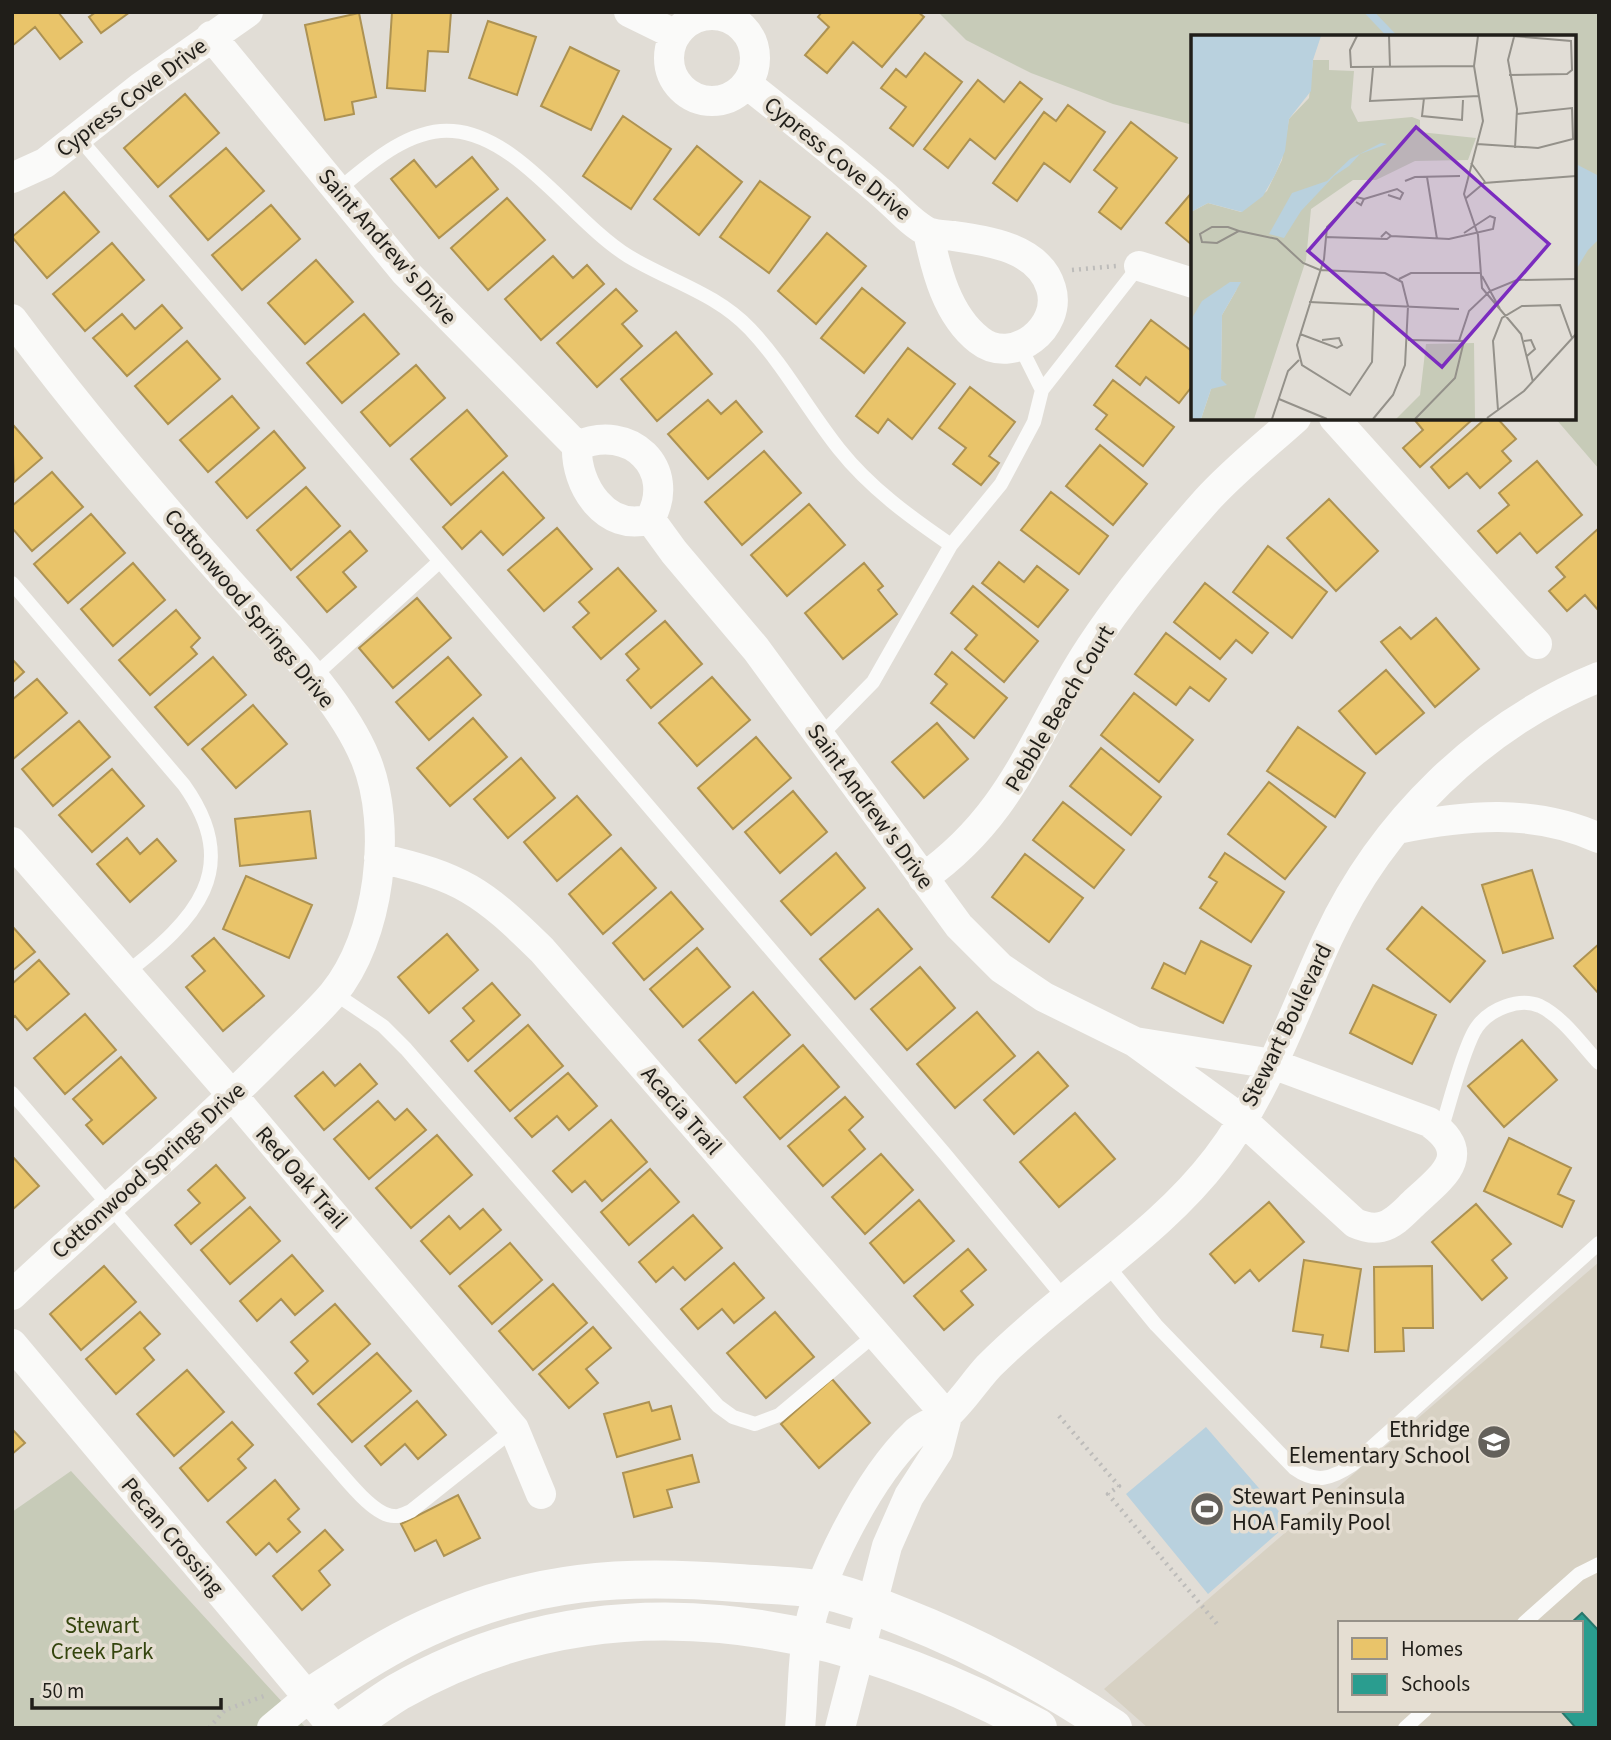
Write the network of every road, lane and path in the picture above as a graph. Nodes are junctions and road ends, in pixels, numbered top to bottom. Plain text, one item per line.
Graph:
1 (248, 12) edge
2 (629, 12) edge
3 (676, 35) junction
4 (211, 36) junction
5 (747, 84) junction
6 (79, 138) junction
7 (12, 178) edge
8 (338, 190) junction
9 (928, 232) junction
10 (1139, 266) junction
11 (1048, 279) junction
12 (1191, 282) edge
13 (12, 319) edge
14 (1021, 348) junction
15 (1042, 390) junction
16 (1294, 420) edge
17 (1336, 420) edge
18 (577, 446) junction
19 (650, 519) junction
20 (951, 545) junction
21 (439, 562) junction
22 (12, 583) edge
23 (1537, 643) dead end
24 (313, 677) junction
25 (1599, 677) edge
26 (820, 736) junction
27 (1397, 829) junction
28 (1599, 838) edge
29 (13, 846) edge
30 (379, 858) junction
31 (923, 878) junction
32 (125, 973) junction
33 (334, 993) junction
34 (1135, 1042) junction
35 (1599, 1063) edge
36 (1273, 1064) junction
37 (12, 1093) edge
38 (233, 1096) junction
39 (1241, 1119) junction
40 (1441, 1130) junction
41 (109, 1206) junction
42 (1599, 1243) edge
43 (1107, 1265) junction
44 (12, 1295) edge
45 (1065, 1299) junction
46 (877, 1333) junction
47 (12, 1344) edge
48 (947, 1416) junction
49 (1059, 1416) dead end
50 (514, 1429) junction
51 (541, 1494) dead end
52 (1599, 1564) edge
53 (823, 1590) junction
54 (872, 1605) junction
55 (1526, 1621) edge
56 (1217, 1624) dead end
57 (807, 1637) junction
58 (860, 1649) junction
59 (268, 1695) dead end
60 (308, 1698) junction
61 (1423, 1712) edge
62 (209, 1728) edge
63 (272, 1728) edge
64 (334, 1728) edge
65 (345, 1728) edge
66 (800, 1728) edge
67 (840, 1728) edge
68 (1038, 1728) edge
69 (1113, 1728) edge
70 (1405, 1728) edge

1 - 4 street, Cypress Cove Drive
2 - 3 street
3 - 5 street, Cypress Cove Drive
3 - 5 street, Cypress Cove Drive
4 - 6 street, Cypress Cove Drive
4 - 8 street, Saint Andrew's Drive
5 - 9 street, Cypress Cove Drive
6 - 7 street, Cypress Cove Drive
6 - 21 lane
8 - 18 street, Saint Andrew's Drive
8 - 20 lane
9 - 11 street, Cypress Cove Drive
9 - 14 street, Cypress Cove Drive
10 - 11 path
10 - 12 street
10 - 15 lane
11 - 14 street
13 - 24 street, Cottonwood Springs Drive
14 - 15 lane
15 - 20 lane
16 - 31 street, Pebble Beach Court
17 - 23 street
18 - 19 street
18 - 19 street
19 - 26 street, Saint Andrew's Drive
20 - 26 lane
21 - 24 lane
21 - 45 lane
22 - 32 lane
24 - 30 street, Cottonwood Springs Drive
25 - 27 street, Stewart Boulevard
26 - 31 street, Saint Andrew's Drive
27 - 28 street
27 - 36 street, Stewart Boulevard
29 - 32 street, Red Oak Trail
30 - 33 street, Cottonwood Springs Drive
30 - 46 street, Acacia Trail
31 - 34 street, Saint Andrew's Drive
32 - 38 street, Red Oak Trail
33 - 38 street, Cottonwood Springs Drive
33 - 46 lane
34 - 36 street
34 - 39 street
35 - 40 lane
36 - 39 street, Stewart Boulevard
36 - 40 street
37 - 41 lane
38 - 41 street, Cottonwood Springs Drive
38 - 50 street, Red Oak Trail
39 - 40 street
39 - 43 street, Stewart Boulevard
41 - 44 street, Cottonwood Springs Drive
41 - 50 lane
42 - 43 lane
43 - 45 street, Stewart Boulevard
45 - 48 street, Stewart Boulevard
46 - 48 street, Acacia Trail
47 - 60 street, Pecan Crossing
48 - 53 street, Stewart Boulevard
48 - 54 street, Stewart Boulevard
49 - 56 path
50 - 51 street, Red Oak Trail
52 - 55 lane
53 - 54 main road
53 - 57 street, Stewart Boulevard
53 - 60 main road
54 - 58 street, Stewart Boulevard
54 - 69 main road
57 - 58 main road
57 - 65 main road
57 - 66 street, Stewart Boulevard
58 - 67 street, Stewart Boulevard
58 - 68 main road
59 - 62 path
60 - 63 street
60 - 64 street, Pecan Crossing
61 - 70 lane

